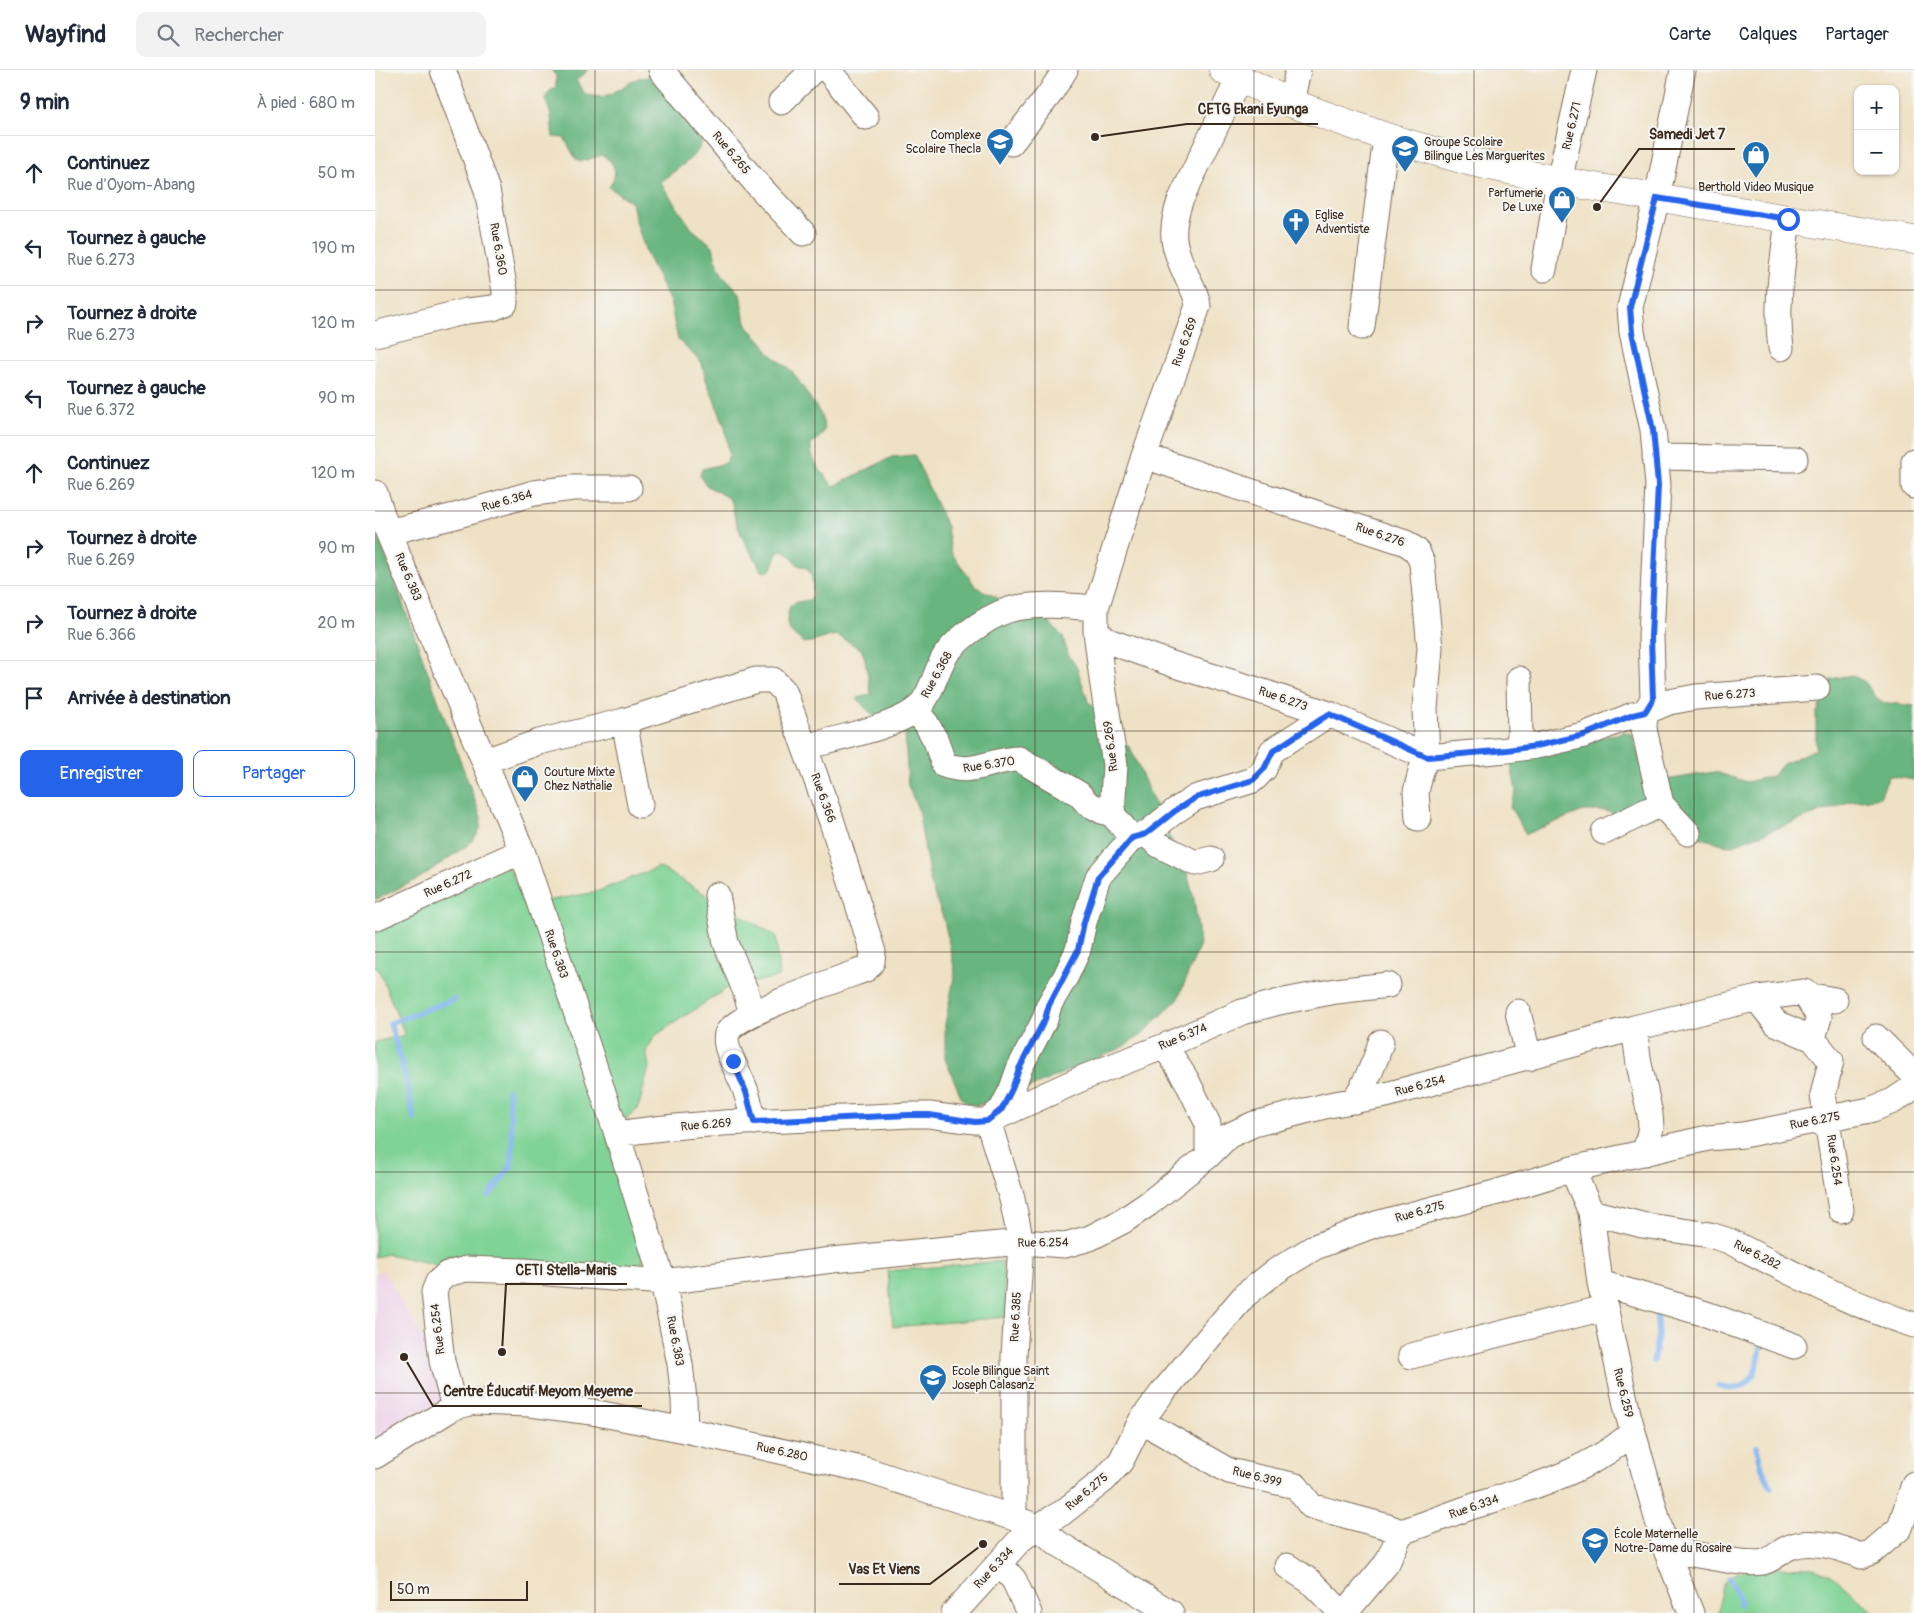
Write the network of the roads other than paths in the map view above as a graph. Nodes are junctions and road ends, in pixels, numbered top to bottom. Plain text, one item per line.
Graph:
1 (443, 70) edge
2 (661, 70) edge
3 (813, 70) edge
4 (828, 70) edge
5 (1065, 70) edge
6 (1298, 70) edge
7 (1584, 70) edge
8 (1683, 70) edge
9 (1231, 74) edge
10 (781, 102) dead end
11 (1291, 103) junction
12 (866, 116) dead end
13 (1387, 136) junction
14 (1011, 143) dead end
15 (1559, 181) junction
16 (1657, 198) junction
17 (1788, 219) junction
18 (803, 233) dead end
19 (1914, 240) edge
20 (1544, 269) dead end
21 (1362, 327) dead end
22 (375, 334) edge
23 (1781, 348) dead end
24 (1144, 456) junction
25 (1655, 457) junction
26 (1795, 459) dead end
27 (1914, 461) edge
28 (1914, 486) edge
29 (629, 488) dead end
30 (375, 493) edge
31 (388, 532) junction
32 (1096, 620) junction
33 (1519, 679) dead end
34 (1817, 688) dead end
35 (915, 710) junction
36 (1645, 712) junction
37 (1329, 714) junction
38 (624, 721) junction
39 (805, 746) junction
40 (1518, 748) junction
41 (1427, 757) junction
42 (485, 762) junction
43 (1661, 804) junction
44 (640, 805) dead end
45 (1112, 814) junction
46 (1418, 818) dead end
47 (1603, 832) dead end
48 (1688, 833) dead end
49 (1139, 836) junction
50 (522, 851) junction
51 (1211, 860) dead end
52 (717, 895) dead end
53 (375, 918) edge
54 (1388, 985) dead end
55 (1804, 992) junction
56 (1758, 998) junction
57 (1835, 1000) dead end
58 (1518, 1012) dead end
59 (752, 1014) junction
60 (1634, 1028) junction
61 (1876, 1037) dead end
62 (1813, 1039) junction
63 (1381, 1042) dead end
64 (1165, 1046) junction
65 (1529, 1058) junction
66 (1914, 1075) edge
67 (1914, 1087) edge
68 (1354, 1102) junction
69 (1828, 1119) junction
70 (987, 1121) junction
71 (754, 1122) junction
72 (617, 1134) junction
73 (1645, 1153) junction
74 (1208, 1156) junction
75 (1573, 1169) junction
76 (1841, 1210) dead end
77 (1591, 1212) junction
78 (1021, 1242) junction
79 (663, 1282) junction
80 (1600, 1283) junction
81 (1605, 1308) junction
82 (1914, 1325) edge
83 (1794, 1346) dead end
84 (1411, 1356) dead end
85 (454, 1407) junction
86 (1141, 1421) junction
87 (685, 1430) junction
88 (1633, 1432) junction
89 (375, 1456) edge
90 (1914, 1484) edge
91 (1026, 1522) junction
92 (1401, 1532) junction
93 (1666, 1550) junction
94 (999, 1563) junction
95 (1287, 1566) dead end
96 (953, 1613) edge
97 (1029, 1613) edge
98 (1171, 1613) edge
99 (1343, 1613) edge
100 (1691, 1613) edge

1 - 22 street, Rue 6.360
2 - 18 street, Rue 6.265
3 - 10 street
4 - 12 street
5 - 14 street
6 - 11 street
7 - 15 street, Rue 6.271
8 - 16 street
9 - 11 main road
9 - 24 street, Rue 6.269
11 - 13 main road
13 - 15 main road
13 - 21 street
15 - 16 main road
15 - 20 street, Rue 6.271
16 - 17 main road
16 - 25 street
17 - 19 main road
17 - 23 street
24 - 32 street, Rue 6.269
24 - 41 street, Rue 6.276
25 - 26 street
25 - 36 street
27 - 28 street
29 - 31 street, Rue 6.364
30 - 31 street, Rue 6.383
31 - 42 street, Rue 6.383
32 - 35 street, Rue 6.368
32 - 37 street, Rue 6.273
32 - 45 street, Rue 6.269
33 - 40 street
34 - 36 street, Rue 6.273
35 - 39 street, Rue 6.368
35 - 45 street, Rue 6.370
36 - 40 street, Rue 6.273
36 - 43 street
37 - 41 street, Rue 6.273
37 - 49 street
38 - 39 street, Rue 6.366
38 - 42 street, Rue 6.366
38 - 44 street
39 - 59 street, Rue 6.366
40 - 41 street, Rue 6.273
41 - 46 street
42 - 50 street, Rue 6.383
43 - 47 street
43 - 48 street
45 - 49 street
49 - 51 street
49 - 70 street
50 - 53 street, Rue 6.272
50 - 72 street, Rue 6.383
52 - 59 street
54 - 64 street, Rue 6.374
55 - 56 street, Rue 6.254
55 - 57 street, Rue 6.254
55 - 62 street
56 - 60 street, Rue 6.254
56 - 62 street, Rue 6.254
58 - 65 street
59 - 71 street, Rue 6.366
60 - 65 street, Rue 6.254
60 - 73 street
61 - 66 street
62 - 69 street, Rue 6.254
63 - 68 street
64 - 70 street, Rue 6.374
64 - 74 street
65 - 68 street, Rue 6.254
67 - 69 street, Rue 6.275
68 - 74 street, Rue 6.254
69 - 73 street, Rue 6.275
69 - 76 street, Rue 6.254
70 - 71 street, Rue 6.269
70 - 78 street, Rue 6.385
71 - 72 street, Rue 6.269
72 - 79 street, Rue 6.383
73 - 75 street, Rue 6.275
74 - 78 street, Rue 6.254
75 - 77 street, Rue 6.259
75 - 86 street, Rue 6.275
77 - 80 street, Rue 6.259
77 - 82 street, Rue 6.282
78 - 79 street, Rue 6.254
78 - 91 street, Rue 6.385
79 - 85 street, Rue 6.254
79 - 87 street, Rue 6.383
80 - 81 street, Rue 6.259
80 - 83 street
81 - 84 street
81 - 88 street, Rue 6.259
85 - 87 street, Rue 6.280
85 - 89 street, Rue 6.280
86 - 91 street, Rue 6.275
86 - 92 street, Rue 6.399
87 - 91 street, Rue 6.280
88 - 92 street, Rue 6.334
88 - 93 street, Rue 6.259
90 - 93 street
91 - 94 street, Rue 6.334
91 - 98 street, Rue 6.280
92 - 99 street
93 - 100 street, Rue 6.259
94 - 96 street, Rue 6.334
94 - 97 street
95 - 99 street

